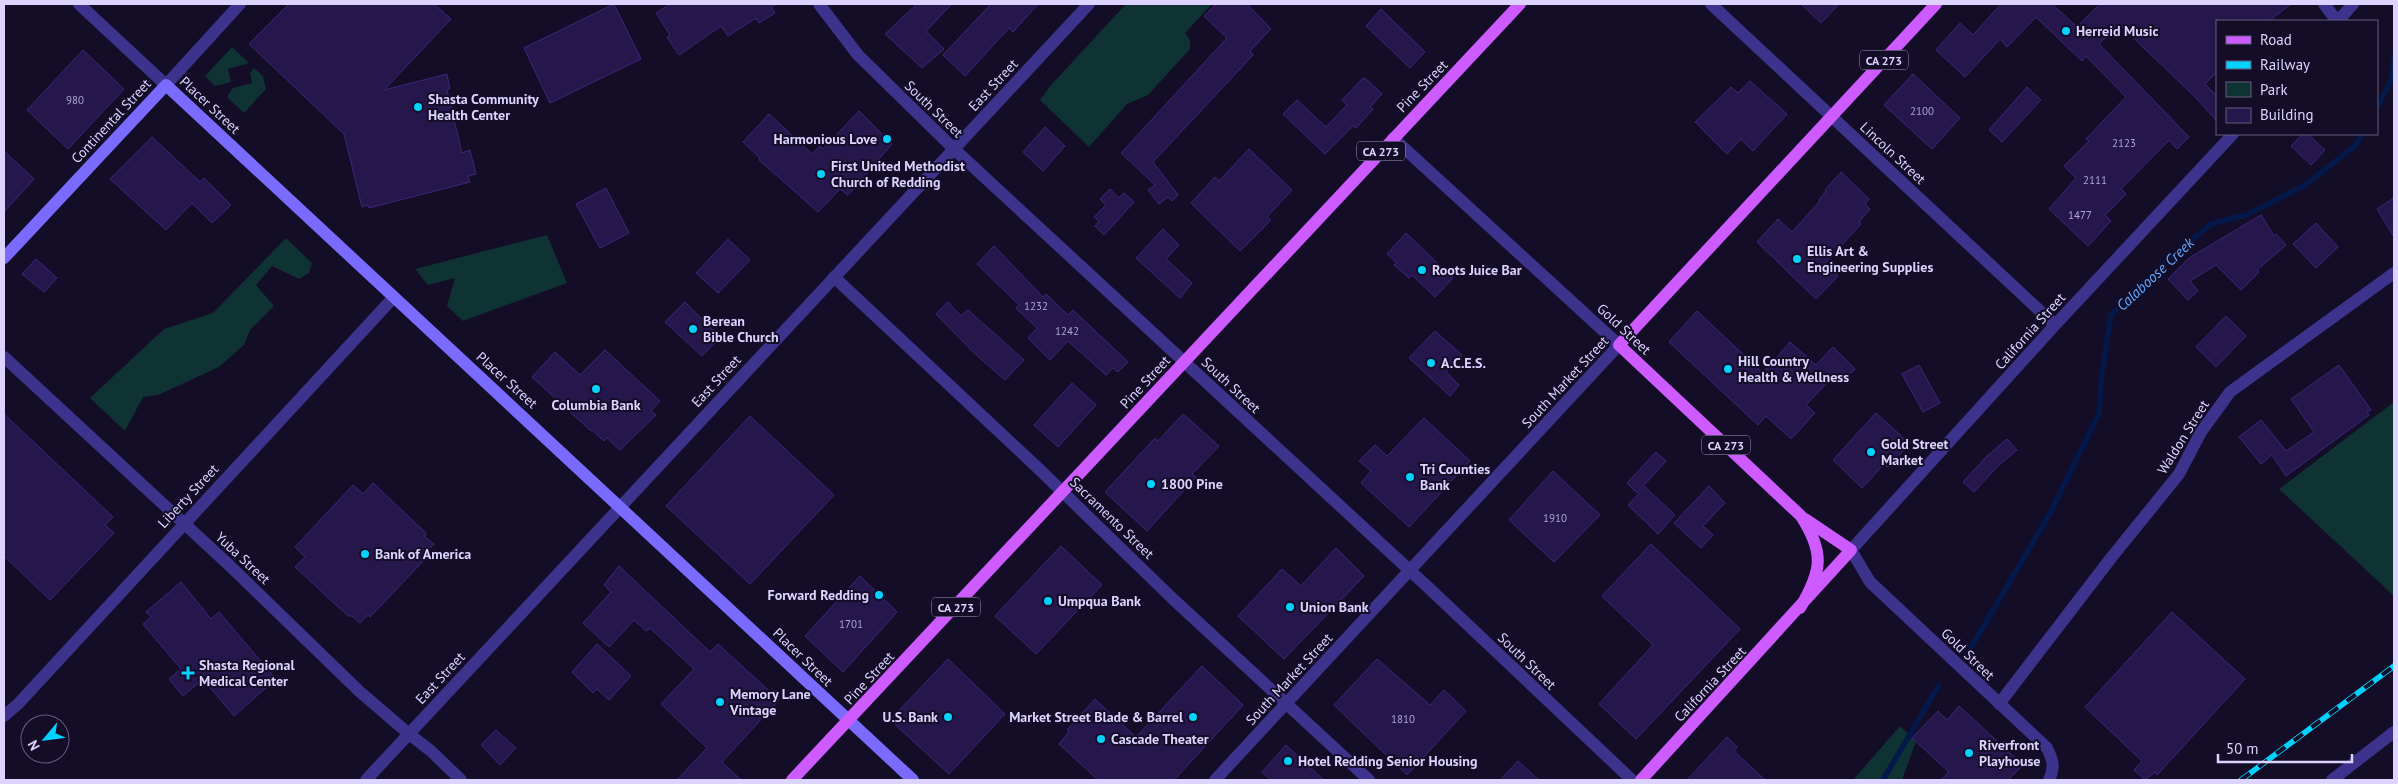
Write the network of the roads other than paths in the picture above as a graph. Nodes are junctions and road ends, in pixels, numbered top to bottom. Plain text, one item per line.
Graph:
1 (79, 4) edge
2 (240, 4) edge
3 (819, 4) edge
4 (1089, 4) edge
5 (1520, 4) edge
6 (1711, 4) edge
7 (1936, 4) edge
8 (2324, 4) edge
9 (2353, 4) edge
10 (2337, 20) edge
11 (2339, 20) edge
12 (166, 85) junction
13 (1832, 117) junction
14 (2232, 135) edge
15 (1393, 138) junction
16 (954, 149) junction
17 (4, 258) edge
18 (2394, 273) edge
19 (834, 277) junction
20 (394, 297) junction
21 (2055, 325) junction
22 (1619, 345) junction
23 (4, 357) edge
24 (1184, 362) junction
25 (1062, 492) junction
26 (619, 508) junction
27 (1801, 516) junction
28 (183, 523) junction
29 (1851, 550) junction
30 (1819, 555) joint
31 (1410, 572) junction
32 (1800, 608) junction
33 (1999, 704) junction
34 (1286, 705) junction
35 (4, 716) edge
36 (848, 722) junction
37 (2394, 732) edge
38 (409, 734) junction
39 (366, 780) edge
40 (462, 780) edge
41 (792, 780) edge
42 (913, 780) edge
43 (1215, 780) edge
44 (1369, 780) edge
45 (1632, 780) edge
46 (1641, 780) edge
47 (2049, 780) edge
48 (2332, 780) edge

1 - 12 street, Placer Street
2 - 12 street, Continental Street
3 - 16 street, South Street
4 - 16 street, East Street
5 - 15 main road, Pine Street / CA 273
6 - 13 street, Lincoln Street
7 - 13 main road, South Market Street / CA 273
8 - 10 street
9 - 11 street
12 - 17 main road, Continental Street
12 - 20 main road, Placer Street
13 - 21 street, Lincoln Street
13 - 22 main road, South Market Street / CA 273
14 - 21 street, California Street
15 - 22 street, Gold Street
15 - 24 main road, Pine Street / CA 273
16 - 19 street, East Street
16 - 24 street, South Street
18 - 33 street, Waldon Street
19 - 25 street, Sacramento Street
19 - 26 street, East Street
20 - 26 main road, Placer Street
20 - 28 street, Liberty Street
21 - 29 street, California Street
22 - 27 main road, Gold Street / CA 273
22 - 31 street, South Market Street
23 - 28 street, Yuba Street
24 - 25 main road, Pine Street / CA 273
24 - 31 street, South Street
25 - 34 street, Sacramento Street
25 - 36 main road, Pine Street / CA 273
26 - 36 main road, Placer Street
26 - 38 street, East Street
27 - 29 main road, CA 273
27 - 30 main road, Gold Street / CA 273
28 - 35 street, Liberty Street
28 - 38 street, Yuba Street
29 - 32 main road, California Street / CA 273
29 - 33 street, Gold Street
30 - 32 main road, California Street / CA 273
31 - 34 street, South Market Street
31 - 45 street, South Street
32 - 46 main road, California Street / CA 273
33 - 47 street, Gold Street
34 - 43 street, South Market Street
34 - 44 street, Sacramento Street
36 - 41 main road, Pine Street / CA 273
36 - 42 main road, Placer Street
37 - 48 street
38 - 39 street, East Street
38 - 40 street, Yuba Street

